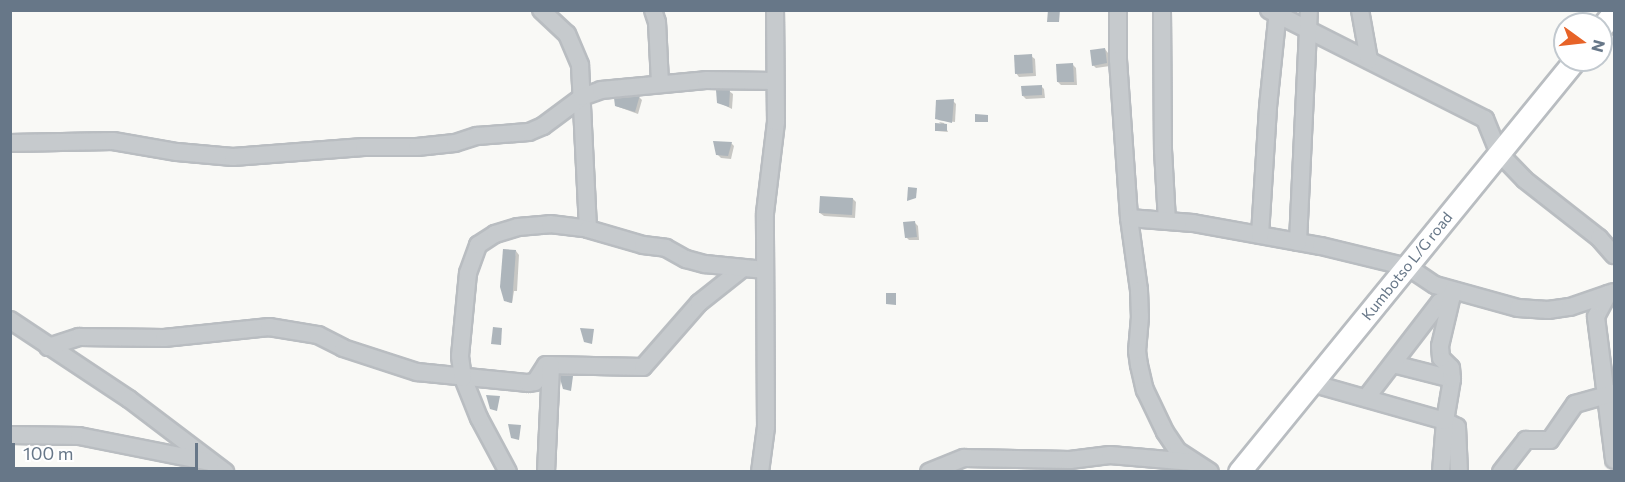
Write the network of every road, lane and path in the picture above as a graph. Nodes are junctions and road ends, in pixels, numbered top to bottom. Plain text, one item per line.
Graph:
1 (541, 10) edge
2 (653, 10) edge
3 (775, 10) edge
4 (1118, 10) edge
5 (1162, 10) edge
6 (1309, 10) edge
7 (1360, 10) edge
8 (1275, 12) edge
9 (1306, 29) junction
10 (1369, 60) junction
11 (1565, 72) edge
12 (774, 81) junction
13 (660, 83) junction
14 (582, 97) junction
15 (10, 143) edge
16 (1499, 153) junction
17 (1129, 218) junction
18 (1167, 221) junction
19 (588, 229) junction
20 (1260, 235) junction
21 (1298, 242) junction
22 (1614, 255) edge
23 (1408, 267) junction
24 (743, 268) junction
25 (765, 270) junction
26 (1611, 293) edge
27 (1452, 294) junction
28 (10, 320) edge
29 (48, 347) junction
30 (1393, 364) junction
31 (551, 365) junction
32 (1608, 367) edge
33 (464, 378) junction
34 (1452, 379) junction
35 (1311, 383) junction
36 (1611, 394) edge
37 (1366, 399) junction
38 (1445, 421) junction
39 (10, 435) edge
40 (1614, 450) edge
41 (1203, 467) edge
42 (221, 468) edge
43 (508, 471) edge
44 (546, 471) edge
45 (760, 471) edge
46 (929, 471) edge
47 (1239, 471) edge
48 (1441, 471) edge
49 (1459, 471) edge
50 (1501, 471) edge

1 - 14 street
2 - 13 street
3 - 12 street
4 - 17 street
5 - 18 street
6 - 9 street
7 - 10 street
8 - 9 street
8 - 20 street
9 - 10 street
9 - 21 street
10 - 16 street
11 - 16 main road, Kumbotso L/G road
12 - 13 street
12 - 25 street
13 - 14 street
14 - 15 street
14 - 19 street
16 - 22 street
16 - 23 main road, Kumbotso L/G road
17 - 18 street
17 - 41 street
18 - 20 street
19 - 24 street
19 - 33 street
20 - 21 street
21 - 23 street
23 - 27 street
23 - 35 main road, Kumbotso L/G road
24 - 25 street
24 - 31 street
25 - 45 street
26 - 27 street
26 - 32 street
27 - 30 street
27 - 34 street
28 - 29 street
29 - 33 street
29 - 42 street
30 - 34 street
30 - 37 street
31 - 33 street
31 - 44 street
32 - 36 street
33 - 43 street
34 - 38 street
35 - 37 street
35 - 47 main road, Kumbotso L/G road
36 - 40 street
36 - 50 street
37 - 38 street
38 - 48 street
38 - 49 street
39 - 42 street
41 - 46 street

